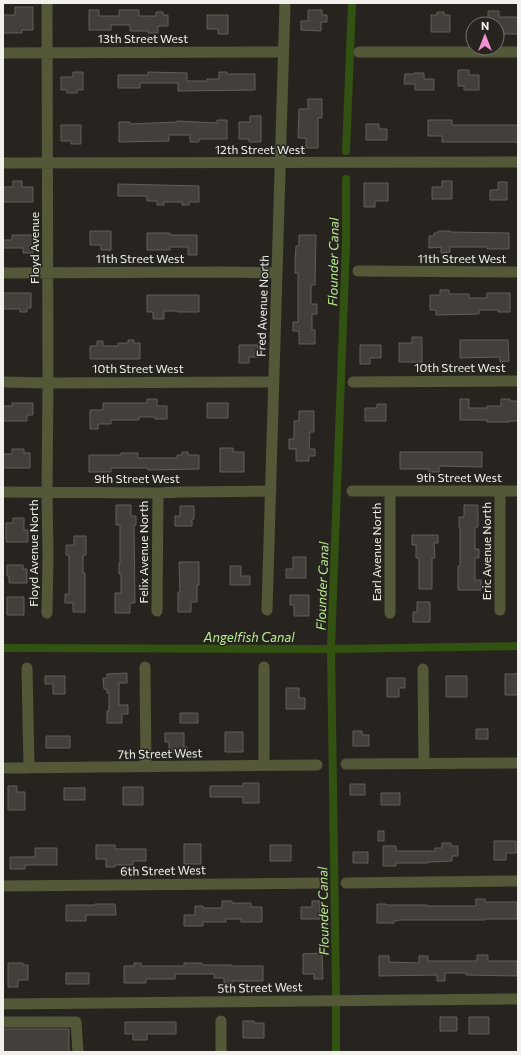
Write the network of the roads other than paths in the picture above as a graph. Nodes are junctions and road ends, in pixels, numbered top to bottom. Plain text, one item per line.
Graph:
1 (47, 3) edge
2 (285, 3) edge
3 (48, 52) junction
4 (283, 52) junction
5 (359, 52) dead end
6 (518, 52) edge
7 (3, 53) edge
8 (518, 162) edge
9 (3, 163) edge
10 (48, 163) junction
11 (280, 163) junction
12 (358, 271) dead end
13 (47, 272) junction
14 (518, 272) edge
15 (3, 273) edge
16 (276, 273) junction
17 (518, 381) edge
18 (3, 382) edge
19 (273, 382) junction
20 (353, 382) dead end
21 (48, 383) junction
22 (271, 491) junction
23 (352, 491) dead end
24 (390, 491) junction
25 (500, 491) junction
26 (518, 491) edge
27 (3, 492) edge
28 (47, 492) junction
29 (158, 493) junction
30 (267, 610) dead end
31 (500, 610) dead end
32 (157, 611) dead end
33 (47, 613) dead end
34 (390, 613) dead end
35 (145, 667) dead end
36 (264, 667) dead end
37 (27, 668) dead end
38 (423, 669) dead end
39 (518, 763) edge
40 (346, 764) dead end
41 (424, 764) junction
42 (264, 765) junction
43 (317, 765) dead end
44 (146, 767) junction
45 (3, 768) edge
46 (29, 768) junction
47 (518, 880) edge
48 (323, 882) dead end
49 (346, 882) dead end
50 (3, 886) edge
51 (518, 998) edge
52 (8, 1004) edge
53 (221, 1021) dead end
54 (8, 1022) edge
55 (78, 1052) edge
56 (221, 1052) edge

1 - 3 street, Floyd Avenue
2 - 4 street, Fred Avenue North
3 - 4 street, 13th Street West
3 - 7 street, 13th Street West
3 - 10 street, Floyd Avenue
4 - 11 street, Fred Avenue North
5 - 6 street
8 - 11 street, 12th Street West
9 - 10 street, 12th Street West
10 - 11 street, 12th Street West
10 - 13 street, Floyd Avenue
11 - 16 street, Fred Avenue North
12 - 14 street, 11th Street West
13 - 15 street, 11th Street West
13 - 16 street, 11th Street West
13 - 21 street, Floyd Avenue
16 - 19 street, Fred Avenue North
17 - 20 street, 10th Street West
18 - 21 street, 10th Street West
19 - 21 street, 10th Street West
19 - 22 street, Fred Avenue North
21 - 28 street, Floyd Avenue
22 - 29 street, 9th Street West
22 - 30 street, Fred Avenue North
23 - 24 street, 9th Street West
24 - 25 street, 9th Street West
24 - 34 street, Earl Avenue North
25 - 26 street, 9th Street West
25 - 31 street, Eric Avenue North
27 - 28 street, 9th Street West
28 - 29 street, 9th Street West
28 - 33 street, Floyd Avenue North
29 - 32 street, Felix Avenue North
35 - 44 street
36 - 42 street
37 - 46 street
38 - 41 street
39 - 41 street
40 - 41 street
42 - 43 street, 7th Street West
42 - 44 street, 7th Street West
44 - 46 street, 7th Street West
45 - 46 street, 7th Street West
47 - 49 street
48 - 50 street, 6th Street West
51 - 52 street, 5th Street West
52 - 54 street
53 - 56 street
54 - 55 street

